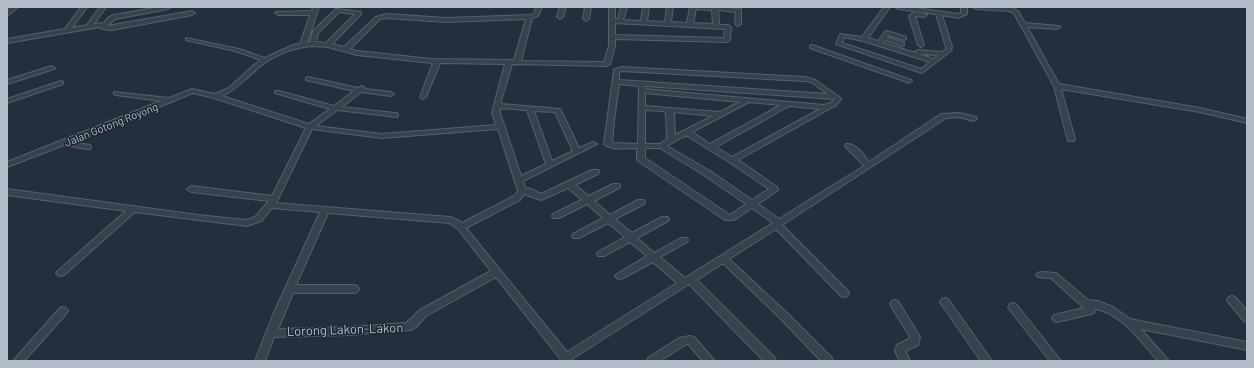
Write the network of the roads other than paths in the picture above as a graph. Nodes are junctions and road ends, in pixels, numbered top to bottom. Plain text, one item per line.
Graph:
1 (7, 7) edge
2 (84, 7) edge
3 (103, 7) edge
4 (168, 7) edge
5 (316, 7) edge
6 (539, 7) edge
7 (563, 7) edge
8 (588, 7) edge
9 (612, 7) edge
10 (624, 7) edge
11 (646, 7) edge
12 (670, 7) edge
13 (694, 7) edge
14 (887, 7) edge
15 (898, 7) edge
16 (964, 7) edge
17 (976, 7) edge
18 (715, 8) edge
19 (740, 8) edge
20 (278, 12) dead end
21 (192, 13) dead end
22 (7, 14) edge
23 (314, 14) junction
24 (938, 14) junction
25 (529, 17) junction
26 (560, 17) dead end
27 (586, 19) dead end
28 (613, 21) junction
29 (620, 22) junction
30 (634, 22) junction
31 (644, 23) junction
32 (658, 23) junction
33 (106, 24) junction
34 (668, 24) junction
35 (680, 24) junction
36 (738, 24) dead end
37 (690, 25) junction
38 (704, 25) junction
39 (1023, 25) junction
40 (716, 26) junction
41 (89, 27) junction
42 (1057, 27) dead end
43 (67, 31) junction
44 (613, 37) junction
45 (632, 37) junction
46 (657, 38) junction
47 (188, 39) dead end
48 (679, 39) junction
49 (703, 39) junction
50 (864, 39) junction
51 (7, 41) edge
52 (881, 41) junction
53 (903, 41) dead end
54 (303, 44) junction
55 (314, 44) junction
56 (328, 45) junction
57 (921, 45) dead end
58 (812, 47) dead end
59 (345, 50) junction
60 (947, 50) junction
61 (903, 51) junction
62 (266, 60) junction
63 (935, 61) junction
64 (437, 62) junction
65 (513, 62) junction
66 (52, 68) dead end
67 (922, 71) junction
68 (308, 79) dead end
69 (7, 82) edge
70 (616, 82) junction
71 (61, 83) dead end
72 (1057, 86) junction
73 (642, 88) junction
74 (361, 89) junction
75 (748, 90) junction
76 (277, 92) dead end
77 (116, 94) dead end
78 (391, 94) dead end
79 (216, 96) junction
80 (423, 97) dead end
81 (836, 97) junction
82 (171, 100) junction
83 (748, 100) junction
84 (7, 101) edge
85 (788, 104) junction
86 (497, 106) junction
87 (335, 108) junction
88 (530, 108) junction
89 (642, 108) junction
90 (828, 108) junction
91 (669, 110) junction
92 (721, 114) junction
93 (394, 116) dead end
94 (973, 119) dead end
95 (1247, 121) edge
96 (310, 126) junction
97 (501, 127) junction
98 (686, 132) junction
99 (1070, 139) dead end
100 (671, 140) junction
101 (65, 142) junction
102 (593, 144) dead end
103 (642, 146) junction
104 (662, 146) junction
105 (710, 146) junction
106 (849, 146) dead end
107 (87, 147) dead end
108 (577, 152) junction
109 (732, 160) junction
110 (550, 164) junction
111 (7, 165) edge
112 (868, 166) junction
113 (594, 172) dead end
114 (519, 180) junction
115 (569, 184) junction
116 (616, 186) dead end
117 (191, 190) dead end
118 (522, 191) junction
119 (7, 193) edge
120 (587, 200) junction
121 (272, 202) junction
122 (641, 202) dead end
123 (752, 204) junction
124 (132, 210) junction
125 (325, 211) junction
126 (556, 216) dead end
127 (608, 218) junction
128 (665, 219) dead end
129 (777, 223) junction
130 (461, 227) junction
131 (576, 236) dead end
132 (631, 238) junction
133 (684, 240) dead end
134 (602, 254) dead end
135 (654, 258) junction
136 (723, 258) junction
137 (498, 272) junction
138 (61, 273) dead end
139 (1041, 275) dead end
140 (620, 276) dead end
141 (687, 281) junction
142 (290, 289) junction
143 (354, 289) dead end
144 (844, 293) dead end
145 (1232, 300) dead end
146 (945, 302) dead end
147 (895, 304) dead end
148 (1086, 304) junction
149 (1013, 307) dead end
150 (63, 311) dead end
151 (1057, 318) dead end
152 (1247, 318) edge
153 (1127, 322) junction
154 (271, 333) junction
155 (1247, 346) edge
156 (567, 359) edge
157 (18, 361) edge
158 (260, 361) edge
159 (652, 361) edge
160 (710, 361) edge
161 (771, 361) edge
162 (828, 361) edge
163 (905, 361) edge
164 (987, 361) edge
165 (1056, 361) edge
166 (1164, 361) edge

1 - 22 street
2 - 43 street
3 - 41 street
4 - 33 street
5 - 23 street
6 - 25 street
7 - 26 street
8 - 27 street
9 - 28 street
10 - 29 street
11 - 31 street
12 - 34 street
13 - 18 street
13 - 37 street
14 - 50 street
15 - 24 street
16 - 24 street
17 - 39 street
18 - 19 street
18 - 40 street
19 - 36 street
20 - 23 street
21 - 33 street
23 - 54 street
24 - 57 street
24 - 60 street
25 - 59 street
25 - 65 street
28 - 29 street
28 - 44 street
29 - 30 street
30 - 31 street
30 - 45 street
31 - 32 street
32 - 34 street
32 - 46 street
33 - 41 street
34 - 35 street
35 - 37 street
35 - 48 street
37 - 38 street
38 - 40 street
38 - 49 street
39 - 42 street
39 - 72 street
40 - 49 street
41 - 43 street
43 - 51 street
44 - 45 street
44 - 65 street
45 - 46 street
46 - 48 street
47 - 62 street
48 - 49 street
50 - 52 street
50 - 67 street
52 - 53 street
52 - 61 street
54 - 55 street
54 - 62 street
55 - 56 street
55 - 56 street
56 - 59 street
58 - 67 street
59 - 64 street
60 - 61 street
60 - 63 street
61 - 63 street
62 - 79 street
63 - 67 street
64 - 65 street
64 - 80 street
65 - 86 street
66 - 69 street
68 - 74 street
70 - 73 street
70 - 81 street
70 - 103 street
71 - 84 street
72 - 95 street
72 - 99 street
73 - 75 street
73 - 83 street
73 - 89 street
74 - 78 street
74 - 87 street
75 - 81 street
75 - 83 street
76 - 87 street
77 - 82 street
79 - 82 street, Jalan Gotong Royong
79 - 96 street, Jalan Gotong Royong
81 - 90 street
82 - 101 street, Jalan Gotong Royong
83 - 85 street
83 - 92 street
85 - 90 street
85 - 105 street
86 - 88 street
86 - 97 street
87 - 93 street
87 - 96 street
88 - 108 street
88 - 110 street
89 - 91 street
89 - 103 street
90 - 109 street
91 - 92 street
91 - 100 street
92 - 98 street
94 - 112 street
96 - 97 street, Jalan Gotong Royong
96 - 121 street
97 - 114 street
98 - 100 street
98 - 105 street
100 - 104 street
101 - 107 street
101 - 111 street, Jalan Gotong Royong
102 - 108 street
103 - 104 street
103 - 123 street
104 - 123 street
105 - 109 street
106 - 112 street
108 - 110 street
109 - 123 street
110 - 114 street
112 - 129 street
113 - 115 street
114 - 118 street
115 - 118 street
115 - 120 street
116 - 120 street
117 - 121 street
118 - 130 street
119 - 124 street
120 - 126 street
120 - 127 street
121 - 124 street
121 - 125 street
122 - 127 street
123 - 129 street
124 - 138 street
125 - 130 street
125 - 142 street
127 - 131 street
127 - 132 street
128 - 132 street
129 - 136 street
129 - 144 street
130 - 137 street
132 - 134 street
132 - 135 street
133 - 135 street
135 - 140 street
135 - 141 street
136 - 141 street
136 - 162 street
137 - 154 street, Lorong Lakon-Lakon
137 - 156 street
139 - 148 street
141 - 156 street
141 - 161 street
142 - 143 street
142 - 154 street
145 - 152 street
146 - 164 street
147 - 163 street
148 - 151 street
148 - 153 street
149 - 165 street
150 - 157 street
153 - 155 street
153 - 166 street
154 - 158 street
159 - 160 street

